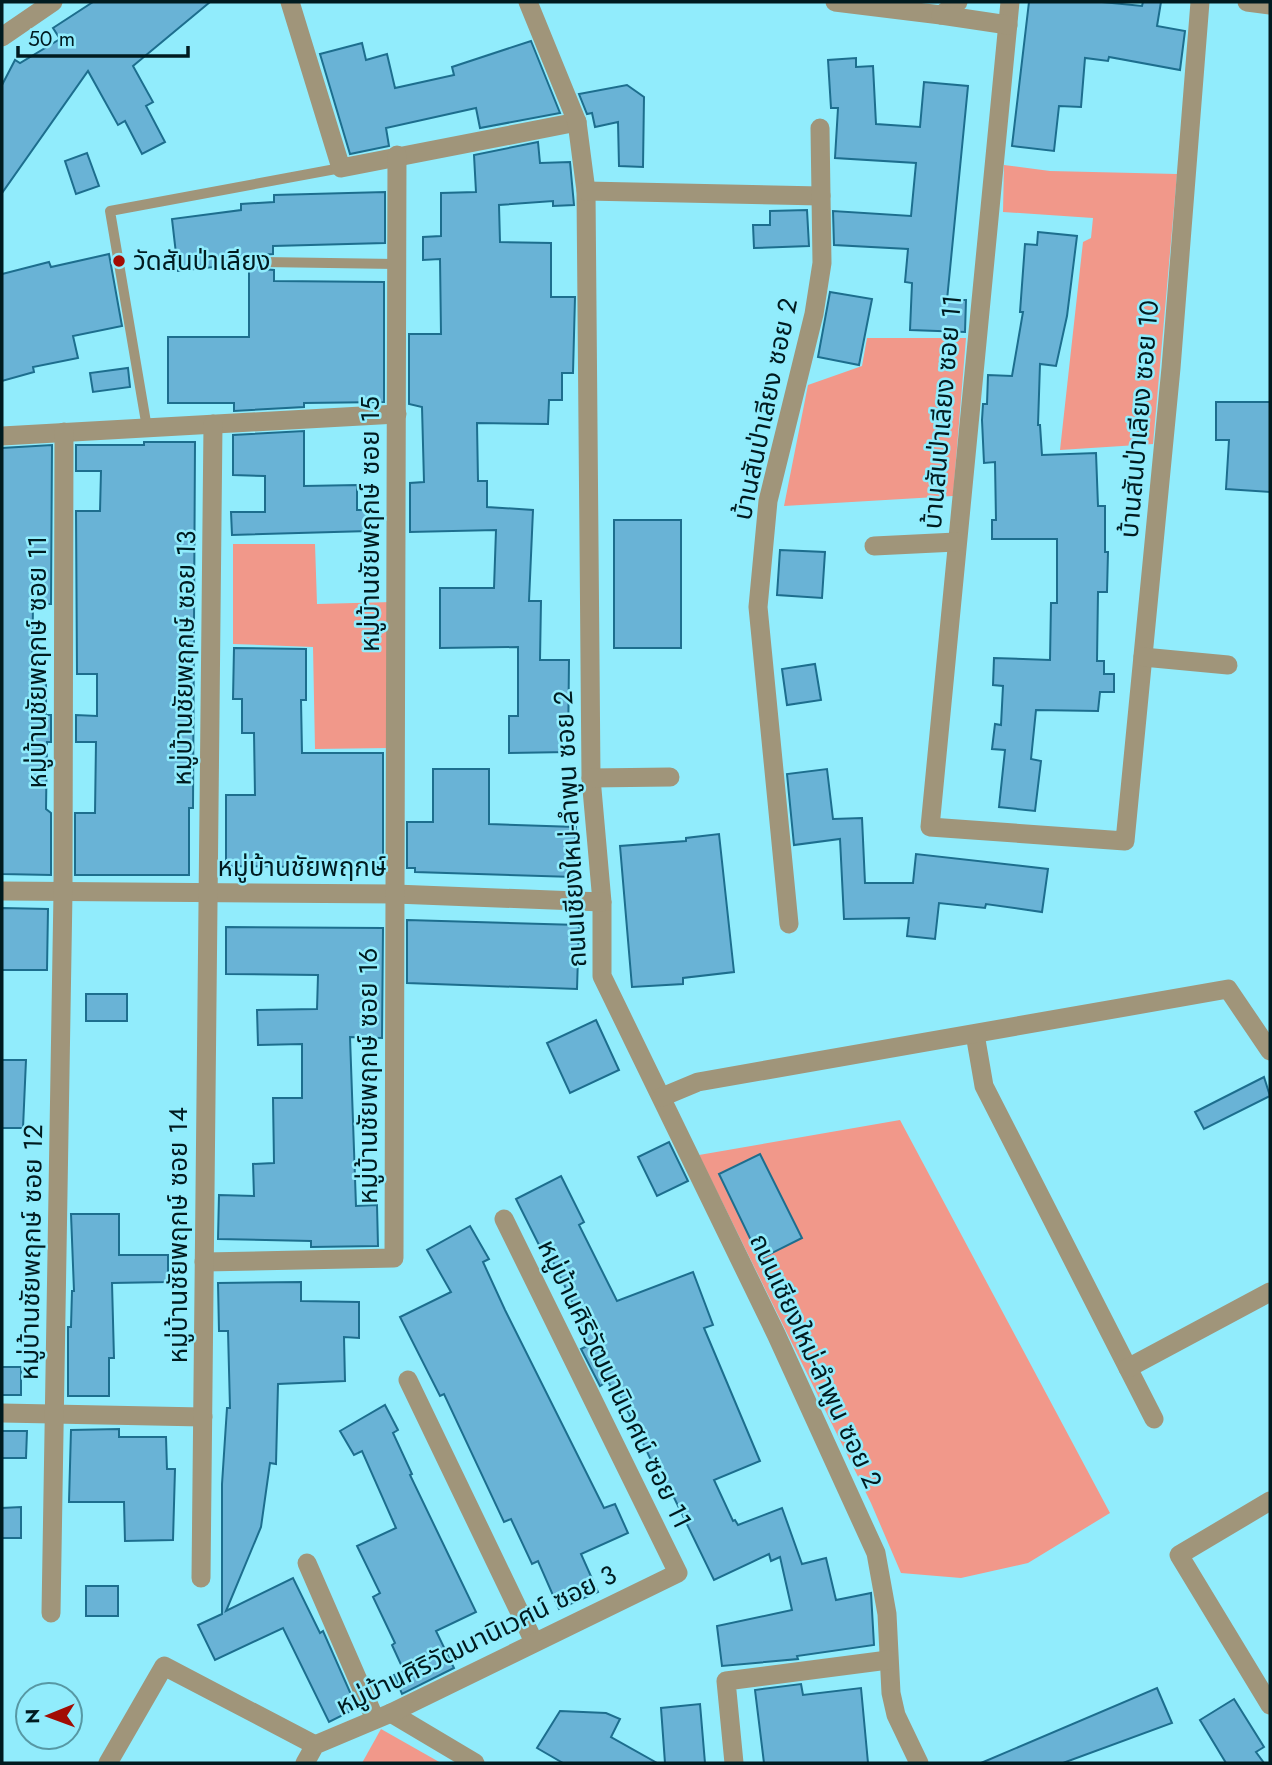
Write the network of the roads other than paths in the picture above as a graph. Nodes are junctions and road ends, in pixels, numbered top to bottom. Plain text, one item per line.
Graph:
1 (53, 2) edge
2 (290, 2) edge
3 (528, 2) edge
4 (835, 2) edge
5 (958, 2) edge
6 (1010, 2) edge
7 (1200, 2) edge
8 (1247, 2) edge
9 (1270, 5) edge
10 (941, 15) junction
11 (1007, 24) junction
12 (2, 37) edge
13 (577, 122) junction
14 (820, 128) dead end
15 (397, 155) junction
16 (341, 168) junction
17 (586, 191) junction
18 (821, 197) junction
19 (262, 262) dead end
20 (396, 264) junction
21 (397, 414) junction
22 (213, 424) junction
23 (147, 428) junction
24 (64, 432) junction
25 (2, 436) edge
26 (956, 542) junction
27 (874, 546) dead end
28 (1143, 657) junction
29 (1228, 665) dead end
30 (670, 777) dead end
31 (591, 778) junction
32 (1125, 841) joint
33 (2, 891) edge
34 (63, 892) junction
35 (207, 893) junction
36 (395, 894) junction
37 (602, 902) junction
38 (789, 924) dead end
39 (975, 1034) junction
40 (1270, 1051) edge
41 (662, 1097) junction
42 (504, 1219) dead end
43 (204, 1262) junction
44 (1270, 1293) edge
45 (1128, 1368) junction
46 (408, 1380) dead end
47 (2, 1413) edge
48 (54, 1414) junction
49 (203, 1417) junction
50 (1154, 1419) dead end
51 (1270, 1501) edge
52 (307, 1563) dead end
53 (678, 1573) joint
54 (201, 1578) dead end
55 (51, 1613) dead end
56 (534, 1642) junction
57 (888, 1660) junction
58 (1270, 1705) edge
59 (383, 1716) junction
60 (316, 1745) junction
61 (108, 1763) edge
62 (305, 1763) edge
63 (475, 1763) edge
64 (734, 1763) edge
65 (919, 1763) edge

1 - 12 street
2 - 16 street
3 - 13 street, ถนนเชียงใหม่-ลำพูน ซอย 2
4 - 10 street
5 - 10 street
6 - 11 street, บ้านสันป่าเลียง ซอย 11
7 - 28 street, บ้านสันป่าเลียง ซอย 10
8 - 9 street
10 - 11 street
11 - 26 street, บ้านสันป่าเลียง ซอย 11
13 - 15 street
13 - 17 street, ถนนเชียงใหม่-ลำพูน ซอย 2
14 - 18 street, บ้านสันป่าเลียง ซอย 2
15 - 16 street
15 - 20 street, หมู่บ้านชัยพฤกษ์ ซอย 15
16 - 23 lane
17 - 18 street
17 - 31 street, ถนนเชียงใหม่-ลำพูน ซอย 2
18 - 38 street, บ้านสันป่าเลียง ซอย 2
19 - 20 lane
20 - 21 street, หมู่บ้านชัยพฤกษ์ ซอย 15
21 - 22 street
21 - 36 street, หมู่บ้านชัยพฤกษ์ ซอย 15
22 - 23 street
22 - 35 street, หมู่บ้านชัยพฤกษ์ ซอย 13
23 - 24 street
24 - 25 street
24 - 34 street, หมู่บ้านชัยพฤกษ์ ซอย 11
26 - 27 street
26 - 32 street, บ้านสันป่าเลียง ซอย 11
28 - 29 street
28 - 32 street, บ้านสันป่าเลียง ซอย 10
30 - 31 street
31 - 37 street, ถนนเชียงใหม่-ลำพูน ซอย 2
33 - 34 street, หมู่บ้านชัยพฤกษ์
34 - 35 street, หมู่บ้านชัยพฤกษ์
34 - 48 street, หมู่บ้านชัยพฤกษ์ ซอย 12
35 - 36 street, หมู่บ้านชัยพฤกษ์
35 - 43 street, หมู่บ้านชัยพฤกษ์ ซอย 14
36 - 37 street, หมู่บ้านชัยพฤกษ์
36 - 43 street, หมู่บ้านชัยพฤกษ์ ซอย 16
37 - 41 street, ถนนเชียงใหม่-ลำพูน ซอย 2
39 - 40 street
39 - 41 street
39 - 45 street
41 - 57 street, ถนนเชียงใหม่-ลำพูน ซอย 2
42 - 53 street, หมู่บ้านศิริวัฒนานิเวศน์ ซอย 11
43 - 49 street, หมู่บ้านชัยพฤกษ์ ซอย 14
44 - 45 street
45 - 50 street
46 - 56 street
47 - 48 street
48 - 49 street
48 - 55 street, หมู่บ้านชัยพฤกษ์ ซอย 12
49 - 54 street, หมู่บ้านชัยพฤกษ์ ซอย 14
51 - 58 street
52 - 59 street
53 - 56 street, หมู่บ้านศิริวัฒนานิเวศน์ ซอย 3
56 - 59 street, หมู่บ้านศิริวัฒนานิเวศน์ ซอย 3
57 - 64 street
57 - 65 street, ถนนเชียงใหม่-ลำพูน ซอย 2
59 - 60 street, หมู่บ้านศิริวัฒนานิเวศน์ ซอย 3
59 - 63 street
60 - 61 street
60 - 62 street, หมู่บ้านศิริวัฒนานิเวศน์ ซอย 3

